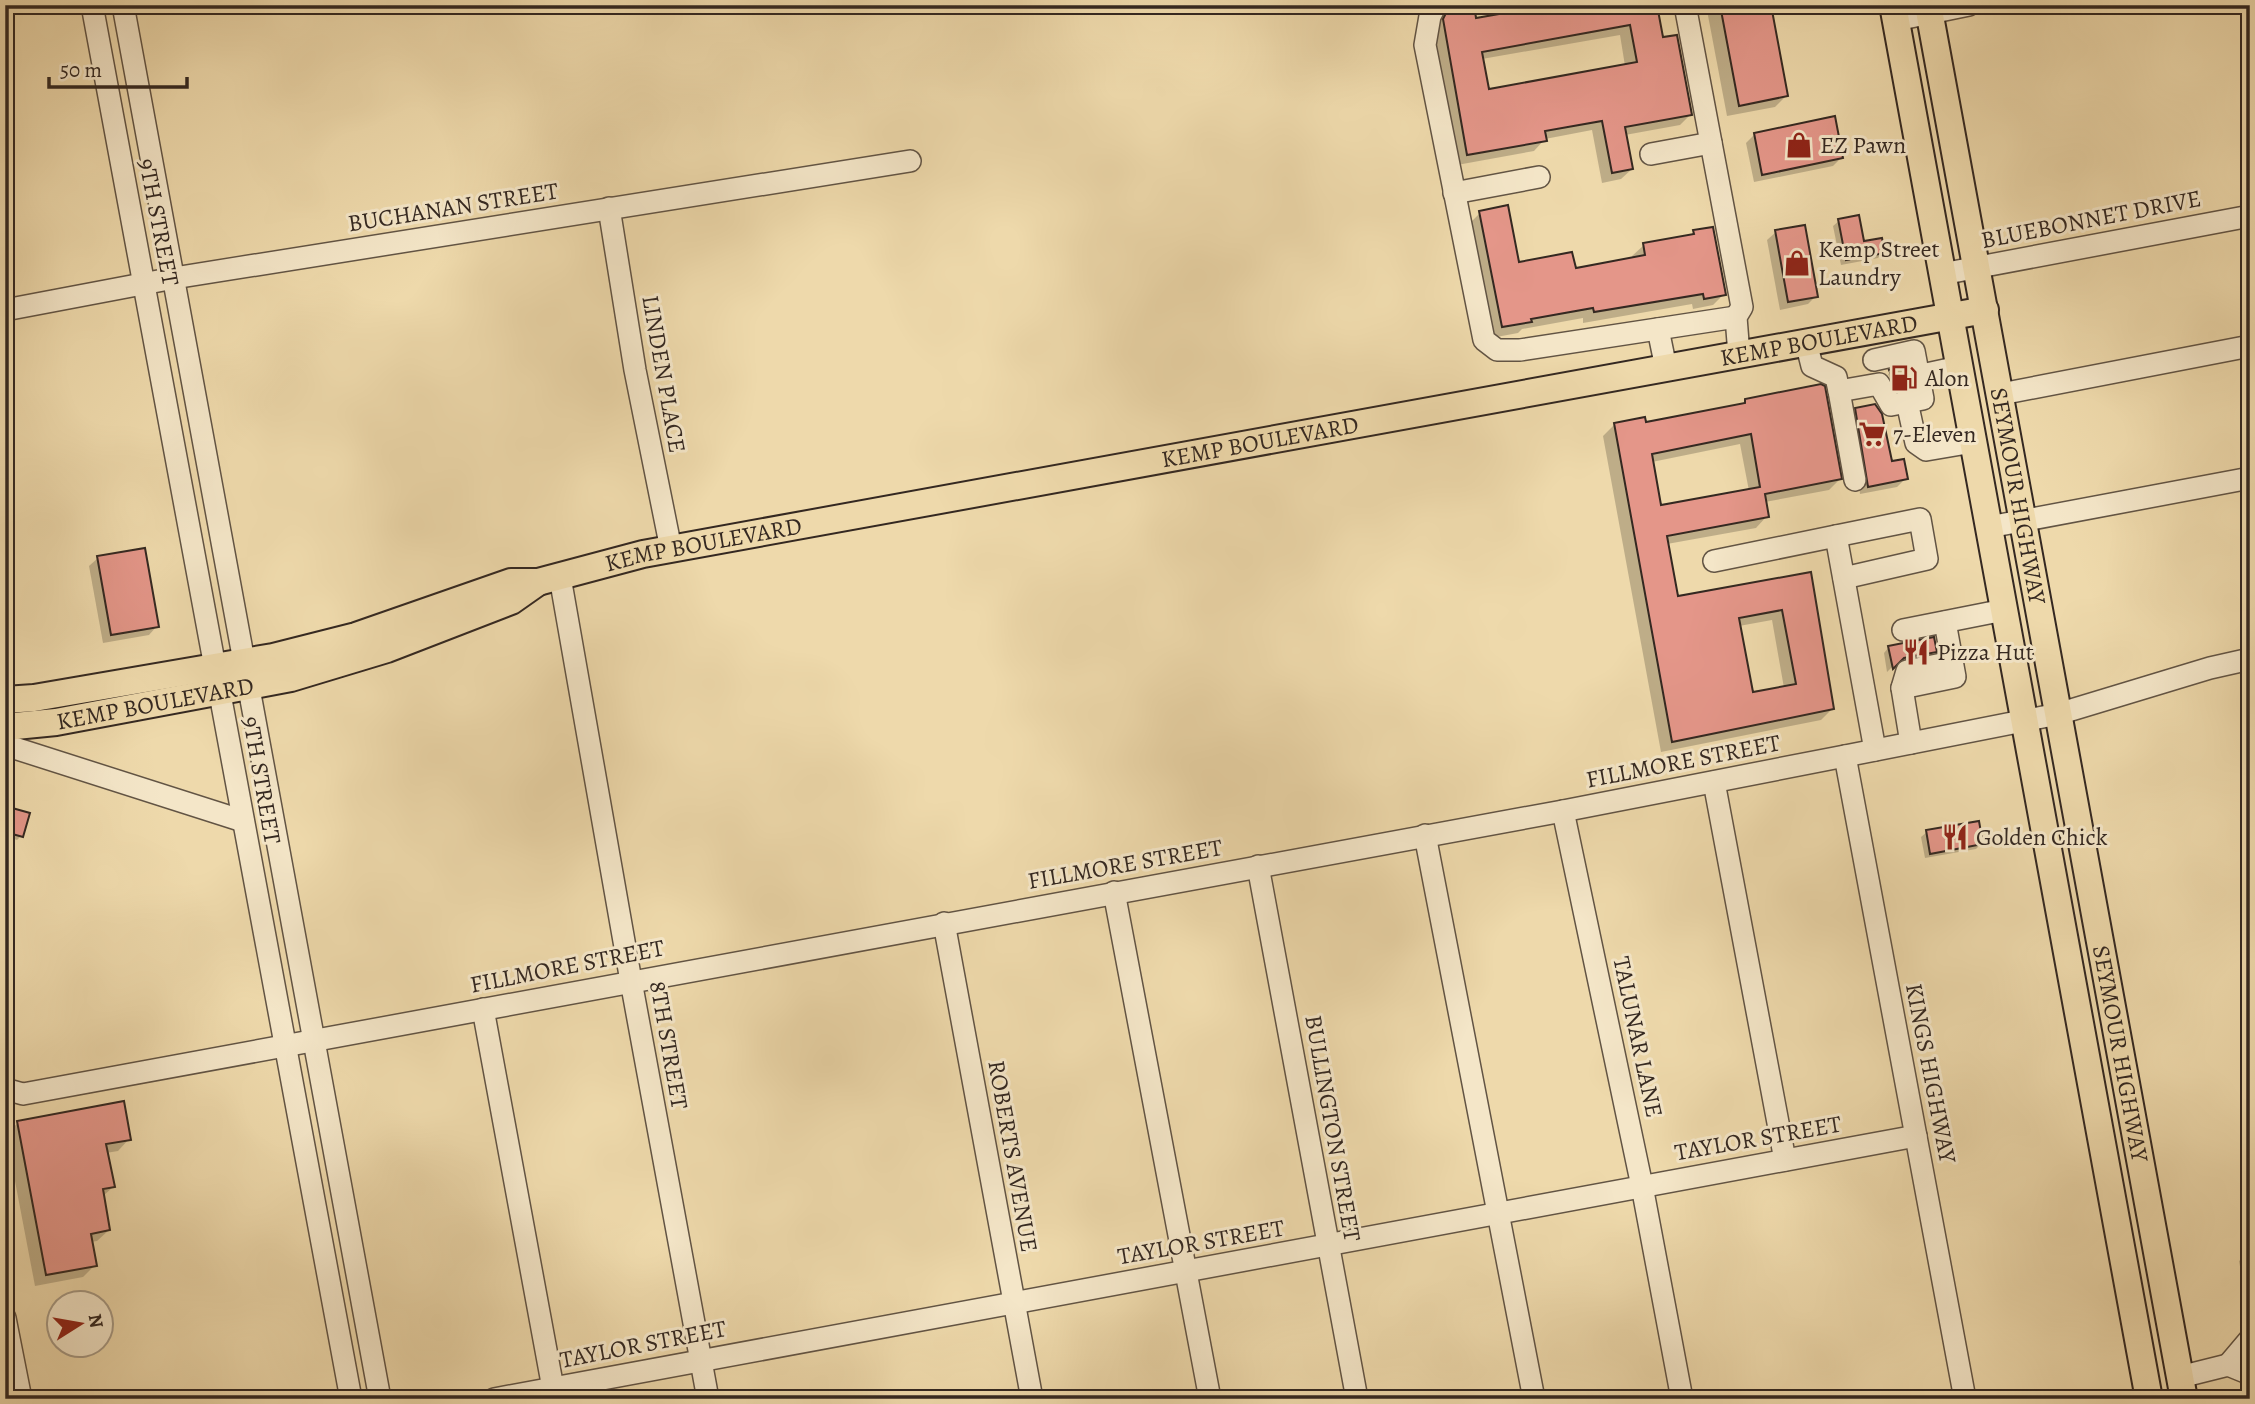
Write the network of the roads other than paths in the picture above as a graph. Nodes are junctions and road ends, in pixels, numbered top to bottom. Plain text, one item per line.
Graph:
1 (92, 5) edge
2 (123, 5) edge
3 (1436, 5) edge
4 (1685, 5) edge
5 (1969, 5) edge
6 (1929, 9) edge
7 (1894, 12) edge
8 (1711, 143) junction
9 (1651, 153) dead end
10 (910, 161) dead end
11 (1539, 177) dead end
12 (1454, 193) junction
13 (609, 208) junction
14 (2250, 216) edge
15 (1978, 267) junction
16 (1942, 274) junction
17 (174, 278) junction
18 (144, 284) junction
19 (5, 310) edge
20 (1985, 310) junction
21 (1950, 316) junction
22 (1736, 317) junction
23 (1658, 329) junction
24 (1867, 331) junction
25 (1806, 342) junction
26 (2250, 346) edge
27 (1739, 355) junction
28 (1874, 360) junction
29 (1667, 368) junction
30 (1959, 368) junction
31 (1919, 376) junction
32 (1885, 382) junction
33 (1839, 391) junction
34 (2001, 394) junction
35 (1907, 402) junction
36 (1973, 442) junction
37 (2250, 478) edge
38 (1855, 480) dead end
39 (2024, 521) junction
40 (1989, 527) junction
41 (1836, 536) junction
42 (671, 549) junction
43 (1714, 561) dead end
44 (1844, 578) junction
45 (549, 579) junction
46 (2004, 610) junction
47 (1945, 622) junction
48 (1903, 630) dead end
49 (2250, 659) edge
50 (247, 674) junction
51 (217, 679) junction
52 (5, 700) edge
53 (2058, 714) junction
54 (2025, 720) junction
55 (5, 727) edge
56 (1911, 743) junction
57 (5, 745) edge
58 (1875, 750) junction
59 (1845, 756) junction
60 (1713, 782) junction
61 (1563, 811) junction
62 (243, 821) junction
63 (1424, 835) junction
64 (1258, 866) junction
65 (1114, 892) junction
66 (944, 923) junction
67 (631, 981) junction
68 (483, 1009) junction
69 (314, 1041) junction
70 (285, 1046) junction
71 (5, 1089) edge
72 (2128, 1094) junction
73 (2094, 1100) junction
74 (1916, 1136) junction
75 (1785, 1160) junction
76 (1642, 1186) junction
77 (1498, 1213) junction
78 (1329, 1246) junction
79 (1186, 1272) junction
80 (1013, 1302) junction
81 (5, 1318) edge
82 (2250, 1339) edge
83 (701, 1360) junction
84 (2228, 1365) junction
85 (2250, 1374) edge
86 (2182, 1388) edge
87 (554, 1393) edge
88 (21, 1399) edge
89 (351, 1399) edge
90 (380, 1399) edge
91 (494, 1399) edge
92 (708, 1399) edge
93 (1032, 1399) edge
94 (1210, 1399) edge
95 (1357, 1399) edge
96 (1534, 1399) edge
97 (1682, 1399) edge
98 (1965, 1399) edge
99 (2149, 1399) edge

1 - 18 street, 9TH STREET
2 - 17 street, 9TH STREET
3 - 12 street
4 - 8 street
5 - 6 street
6 - 7 street
6 - 15 main road, SEYMOUR HIGHWAY
7 - 16 main road, SEYMOUR HIGHWAY
8 - 9 street
8 - 22 street
10 - 13 street, BUCHANAN STREET
11 - 12 street
12 - 23 street
13 - 17 street, BUCHANAN STREET
13 - 42 street, LINDEN PLACE
14 - 15 street, BLUEBONNET DRIVE
15 - 16 street, BLUEBONNET DRIVE
15 - 20 main road, SEYMOUR HIGHWAY
16 - 21 main road, SEYMOUR HIGHWAY
17 - 18 street, BUCHANAN STREET
17 - 50 street, 9TH STREET
18 - 19 street, BUCHANAN STREET
18 - 51 street, 9TH STREET
20 - 21 main road, KEMP BOULEVARD
20 - 34 main road, SEYMOUR HIGHWAY
21 - 24 main road, KEMP BOULEVARD
21 - 30 main road, SEYMOUR HIGHWAY
22 - 23 street
22 - 27 street
23 - 29 street
24 - 25 main road, KEMP BOULEVARD
24 - 28 street
25 - 27 main road, KEMP BOULEVARD
25 - 33 street
26 - 34 street
27 - 29 main road, KEMP BOULEVARD
28 - 31 street
28 - 32 street
29 - 42 main road, KEMP BOULEVARD
30 - 31 street
30 - 36 main road, SEYMOUR HIGHWAY
31 - 35 street
32 - 33 street
32 - 35 street
33 - 38 street
34 - 39 main road, SEYMOUR HIGHWAY
35 - 36 street
36 - 40 main road, SEYMOUR HIGHWAY
37 - 39 street
39 - 40 street
39 - 53 main road, SEYMOUR HIGHWAY
40 - 46 main road, SEYMOUR HIGHWAY
41 - 43 street
41 - 44 street
41 - 44 street
42 - 45 main road, KEMP BOULEVARD
44 - 58 street
45 - 50 main road, KEMP BOULEVARD
45 - 67 street, 8TH STREET
46 - 47 street
46 - 54 main road, SEYMOUR HIGHWAY
47 - 48 street
47 - 56 street
49 - 53 street, FILLMORE STREET
50 - 51 main road, KEMP BOULEVARD
50 - 69 street, 9TH STREET
51 - 52 main road, KEMP BOULEVARD
51 - 55 main road, KEMP BOULEVARD
51 - 62 street, 9TH STREET
53 - 54 street, FILLMORE STREET
53 - 72 main road, SEYMOUR HIGHWAY
54 - 56 street, FILLMORE STREET
54 - 73 main road, SEYMOUR HIGHWAY
56 - 58 street, FILLMORE STREET
57 - 62 street, KEMP BOULEVARD
58 - 59 street, FILLMORE STREET
59 - 60 street, FILLMORE STREET
59 - 74 street, KINGS HIGHWAY
60 - 61 street, FILLMORE STREET
60 - 75 street
61 - 63 street, FILLMORE STREET
61 - 76 street, TALUNAR LANE
62 - 70 street, 9TH STREET
63 - 64 street, FILLMORE STREET
63 - 77 street
64 - 65 street, FILLMORE STREET
64 - 78 street, BULLINGTON STREET
65 - 66 street, FILLMORE STREET
65 - 79 street
66 - 67 street, FILLMORE STREET
66 - 80 street, ROBERTS AVENUE
67 - 68 street, FILLMORE STREET
67 - 83 street, 8TH STREET
68 - 69 street, FILLMORE STREET
68 - 87 street
69 - 70 street, FILLMORE STREET
69 - 90 street, 9TH STREET
70 - 71 street, FILLMORE STREET
70 - 89 street, 9TH STREET
72 - 73 main road
72 - 86 main road, SEYMOUR HIGHWAY
73 - 99 main road, SEYMOUR HIGHWAY
74 - 75 street, TAYLOR STREET
74 - 98 street, KINGS HIGHWAY
75 - 76 street, TAYLOR STREET
76 - 77 street, TAYLOR STREET
76 - 97 street, TALUNAR LANE
77 - 78 street, TAYLOR STREET
77 - 96 street
78 - 79 street, TAYLOR STREET
78 - 95 street, BULLINGTON STREET
79 - 80 street, TAYLOR STREET
79 - 94 street
80 - 83 street, TAYLOR STREET
80 - 93 street, ROBERTS AVENUE
81 - 88 street
82 - 84 street
83 - 87 street, TAYLOR STREET
83 - 92 street, 8TH STREET
84 - 85 street
84 - 86 street
87 - 91 street, TAYLOR STREET

